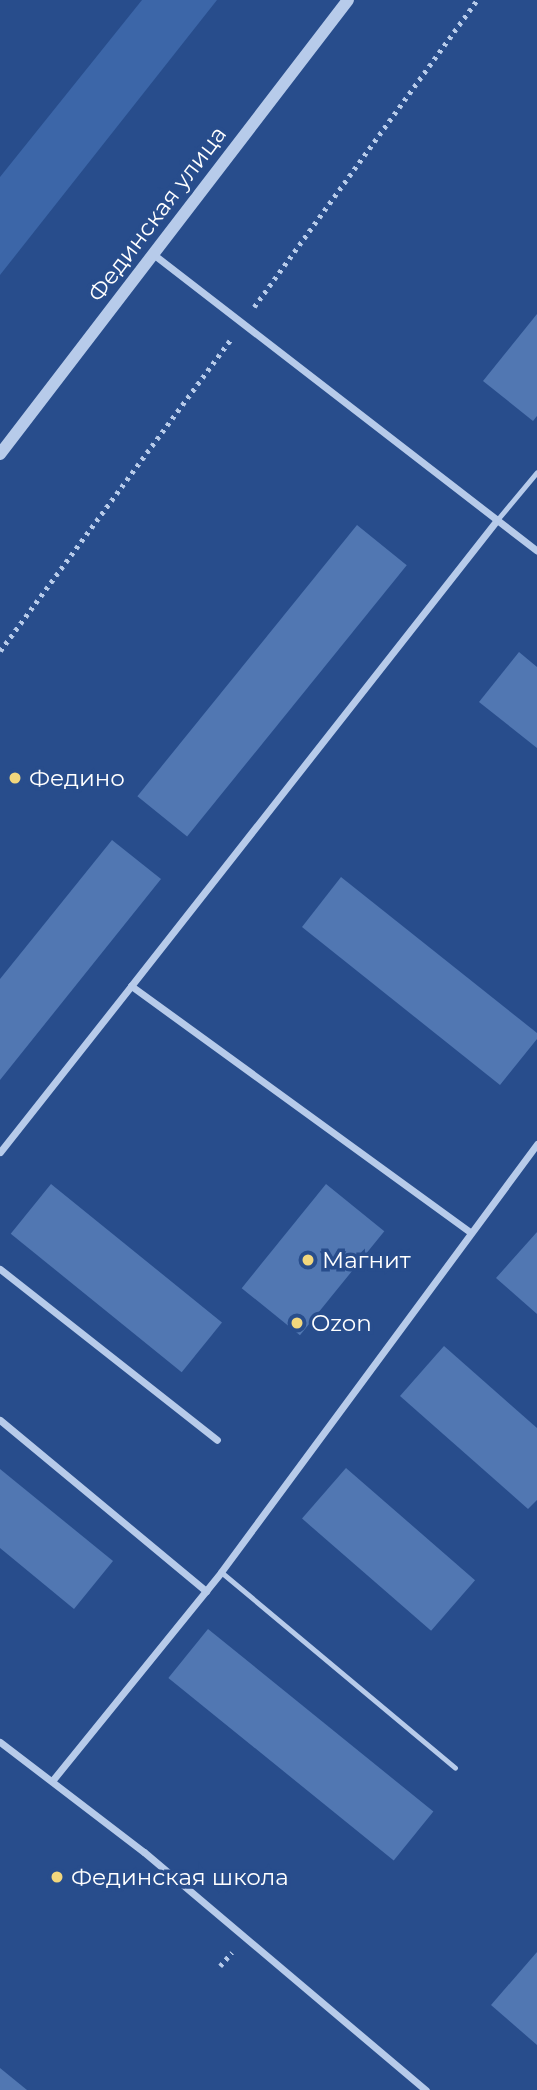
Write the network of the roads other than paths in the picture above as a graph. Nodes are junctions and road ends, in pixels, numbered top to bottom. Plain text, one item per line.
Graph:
1 (348, 0) edge
2 (153, 254) junction
3 (0, 454) edge
4 (537, 472) edge
5 (497, 520) junction
6 (537, 551) edge
7 (131, 986) junction
8 (537, 1144) edge
9 (0, 1152) edge
10 (470, 1232) junction
11 (0, 1269) edge
12 (0, 1420) edge
13 (217, 1440) dead end
14 (221, 1572) junction
15 (206, 1591) junction
16 (0, 1742) edge
17 (455, 1768) dead end
18 (52, 1781) junction
19 (426, 2090) edge

1 - 2 street, Фединская улица
2 - 3 street, Фединская улица
2 - 5 street
4 - 5 lane
5 - 6 street
5 - 7 street
7 - 9 street
7 - 10 street
8 - 10 street
10 - 14 street
11 - 13 street
12 - 15 street
14 - 15 street
14 - 17 lane
15 - 18 street
16 - 18 street
18 - 19 street

